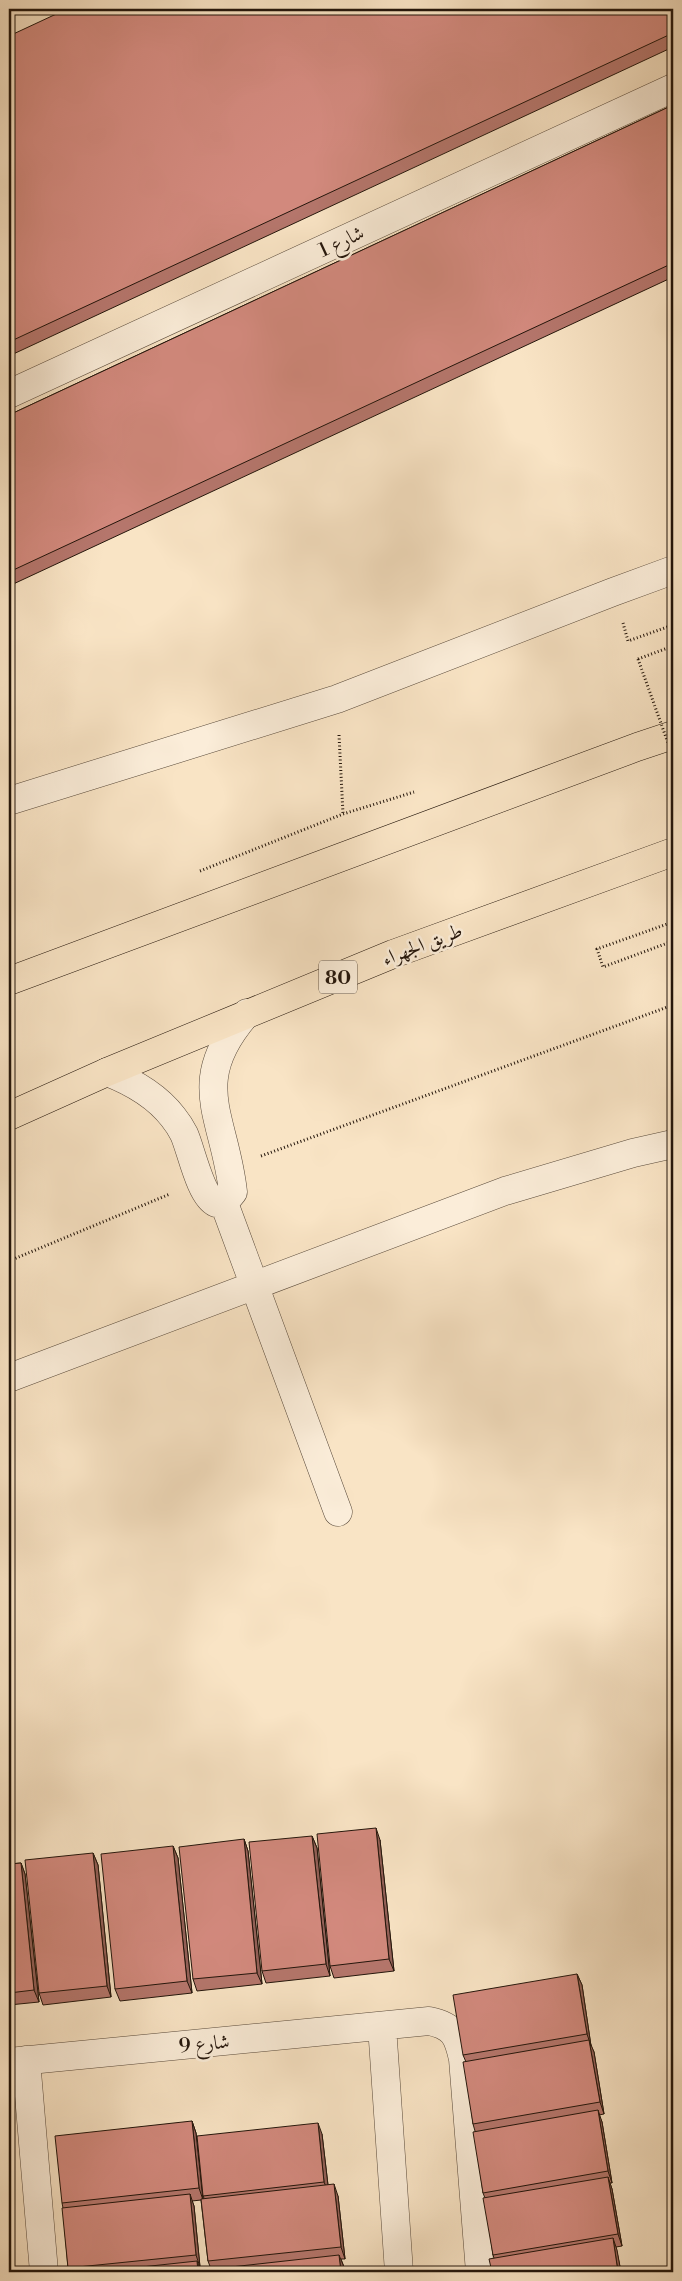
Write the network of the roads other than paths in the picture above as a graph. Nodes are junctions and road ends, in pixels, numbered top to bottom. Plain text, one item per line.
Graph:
1 (673, 88) edge
2 (9, 394) edge
3 (673, 570) edge
4 (673, 735) edge
5 (9, 801) edge
6 (673, 852) edge
7 (9, 981) edge
8 (247, 1014) junction
9 (107, 1072) junction
10 (9, 1116) edge
11 (673, 1144) edge
12 (224, 1203) junction
13 (254, 1284) junction
14 (9, 1378) edge
15 (338, 1512) dead end
16 (382, 2026) junction
17 (17, 2061) edge
18 (44, 2272) edge
19 (399, 2272) edge
20 (480, 2272) edge

1 - 2 street, شارع 1
3 - 5 street
4 - 7 highway
6 - 8 highway, طريق الجهراء / 80
8 - 9 highway, طريق الجهراء / 80
8 - 12 street
9 - 10 highway, طريق الجهراء / 80
9 - 12 street
11 - 13 street
12 - 13 street
13 - 14 street
13 - 15 street
16 - 17 street, شارع 9
16 - 19 street
16 - 20 street, شارع 9
17 - 18 street, شارع 9

